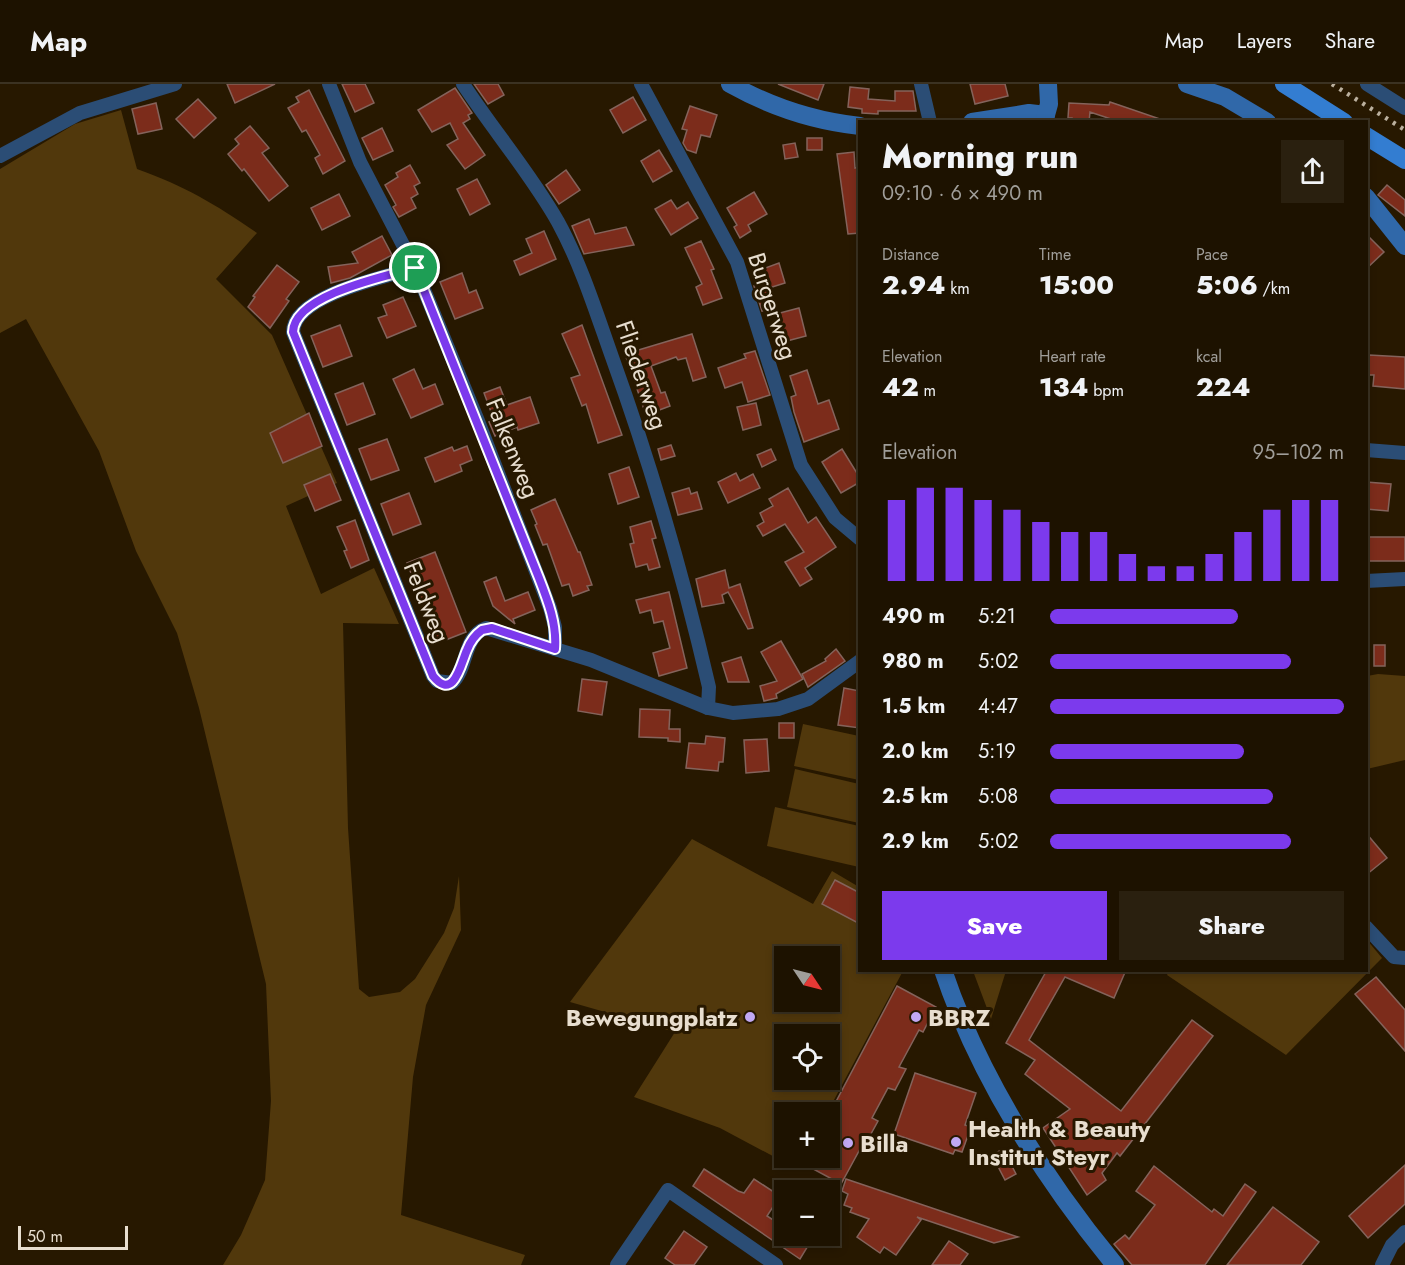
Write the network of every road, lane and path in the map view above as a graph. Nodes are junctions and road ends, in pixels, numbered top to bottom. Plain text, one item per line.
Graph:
1 (175, 84) edge
2 (329, 84) edge
3 (463, 84) edge
4 (640, 84) edge
5 (730, 84) edge
6 (921, 84) edge
7 (1048, 84) edge
8 (1054, 84) edge
9 (1187, 84) edge
10 (1284, 84) edge
11 (1366, 84) edge
12 (1405, 108) edge
13 (1244, 115) edge
14 (1045, 118) edge
15 (930, 120) edge
16 (983, 120) edge
17 (1260, 120) edge
18 (1341, 120) edge
19 (858, 126) edge
20 (1368, 137) edge
21 (0, 156) edge
22 (1405, 160) edge
23 (1368, 200) edge
24 (1405, 246) edge
25 (415, 268) junction
26 (1368, 450) edge
27 (1405, 453) edge
28 (858, 537) edge
29 (1405, 579) edge
30 (1368, 581) edge
31 (555, 649) junction
32 (858, 663) edge
33 (708, 708) junction
34 (1368, 929) edge
35 (1405, 958) edge
36 (944, 972) edge
37 (1405, 1232) edge
38 (617, 1265) edge
39 (776, 1265) edge
40 (1115, 1265) edge
41 (1382, 1265) edge

1 - 21 street
2 - 25 street, Falkenweg
3 - 33 street, Fliederweg
4 - 28 street, Burgerweg
5 - 19 street
6 - 15 street
7 - 8 street
7 - 14 street
9 - 13 street
10 - 18 main road
11 - 12 street
13 - 17 street
14 - 16 street
20 - 22 main road
23 - 24 street
25 - 31 street, Falkenweg
25 - 31 street, Feldweg
26 - 27 street
29 - 30 street
31 - 33 street, Feldweg
32 - 33 street, Feldweg
34 - 35 street
36 - 40 street
37 - 41 street
38 - 39 street

